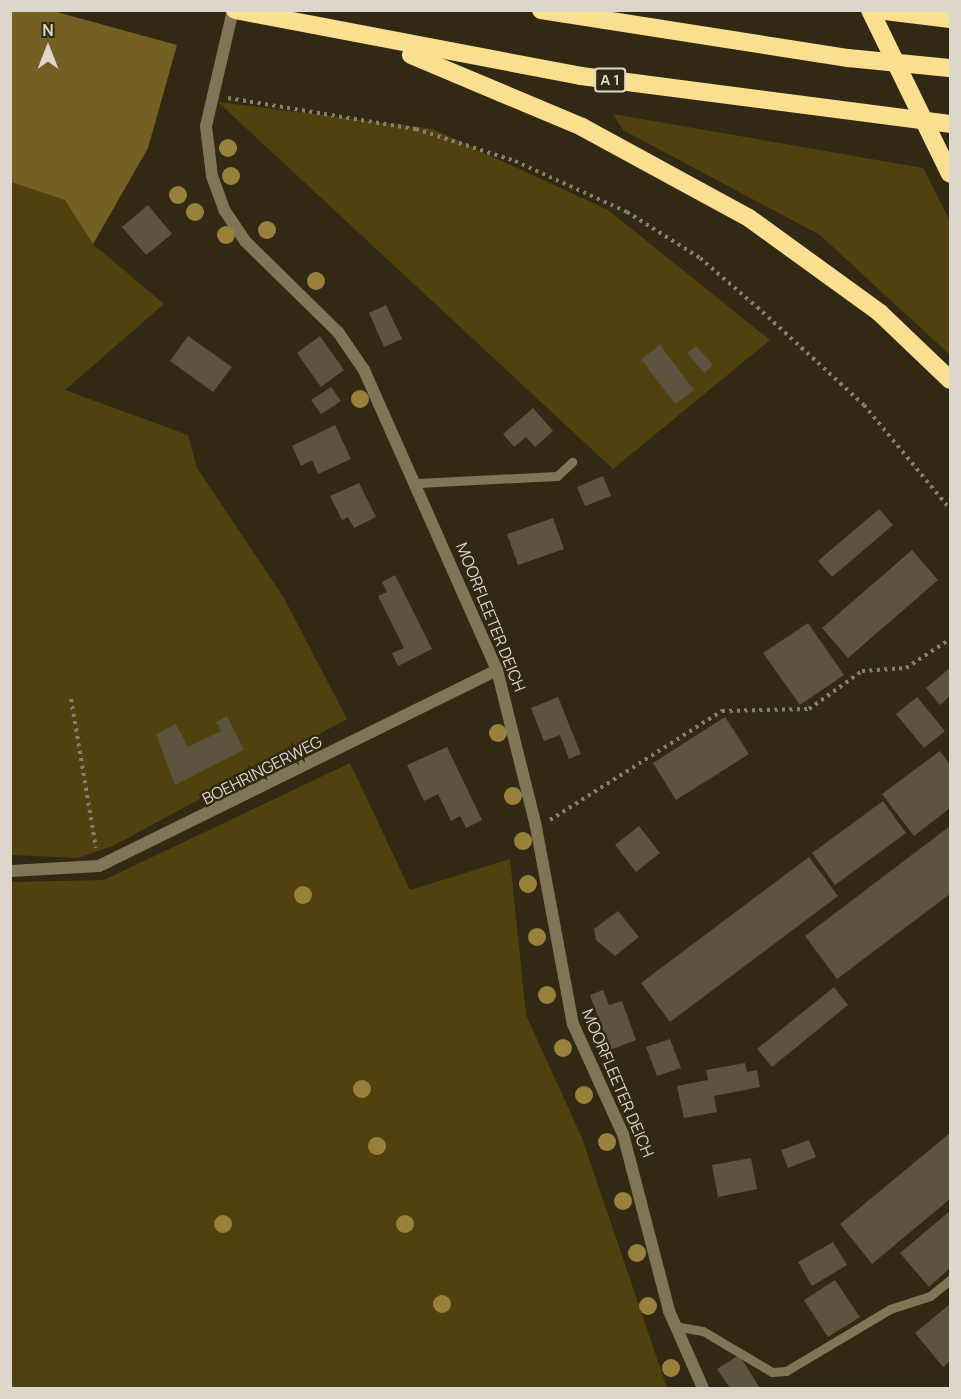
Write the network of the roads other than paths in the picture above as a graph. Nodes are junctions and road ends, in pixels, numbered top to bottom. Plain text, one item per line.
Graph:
1 (542, 10) edge
2 (870, 10) edge
3 (877, 10) edge
4 (238, 12) edge
5 (951, 19) edge
6 (370, 40) junction
7 (951, 68) edge
8 (951, 124) edge
9 (949, 171) edge
10 (951, 380) edge
11 (572, 462) dead end
12 (418, 483) junction
13 (497, 670) junction
14 (10, 871) edge
15 (951, 1280) edge
16 (674, 1326) junction
17 (703, 1389) edge

1 - 7 highway
2 - 9 highway
3 - 5 highway
4 - 6 highway, A 1
4 - 12 street, MOORFLEETER DEICH
6 - 8 highway, A 1
6 - 10 highway
11 - 12 lane
12 - 13 street, MOORFLEETER DEICH
13 - 14 street, BOEHRINGERWEG
13 - 16 street, MOORFLEETER DEICH
15 - 16 lane
16 - 17 street, MOORFLEETER DEICH

